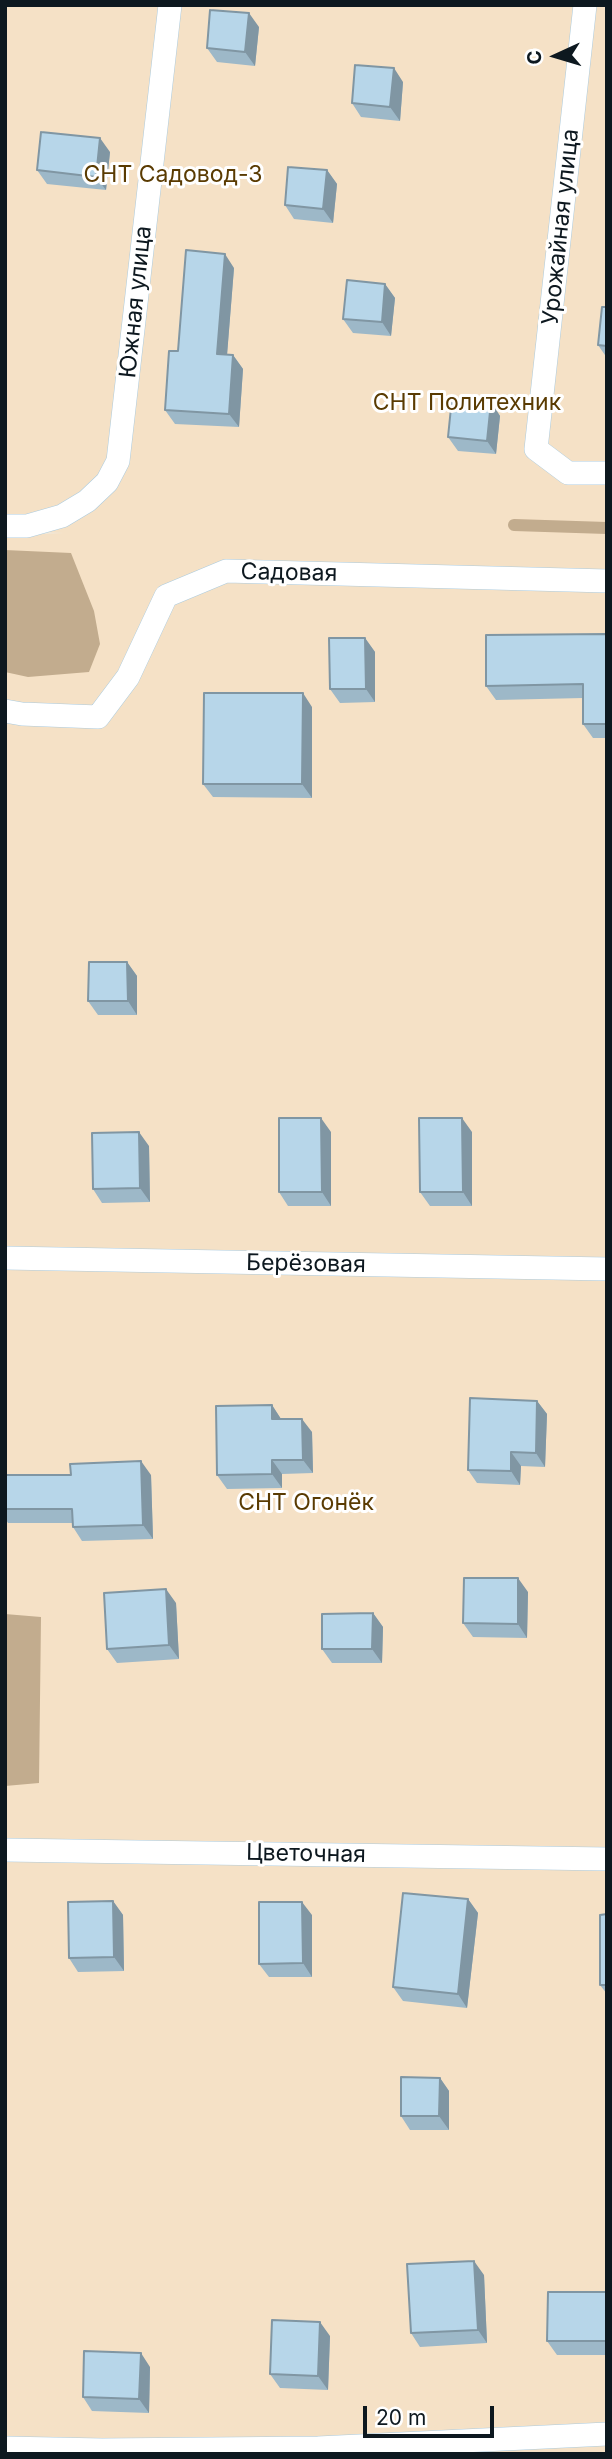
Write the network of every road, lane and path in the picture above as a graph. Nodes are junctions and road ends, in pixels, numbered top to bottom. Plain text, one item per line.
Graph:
1 (170, 5) edge
2 (585, 5) edge
3 (607, 473) edge
4 (5, 526) edge
5 (607, 581) edge
6 (5, 711) edge
7 (5, 1258) edge
8 (607, 1269) edge
9 (5, 1850) edge
10 (607, 1859) edge
11 (607, 2434) edge
12 (5, 2448) edge

1 - 4 lane, Южная улица
2 - 3 lane, Урожайная улица
5 - 6 lane, Садовая
7 - 8 lane, Берёзовая
9 - 10 lane, Цветочная
11 - 12 lane

